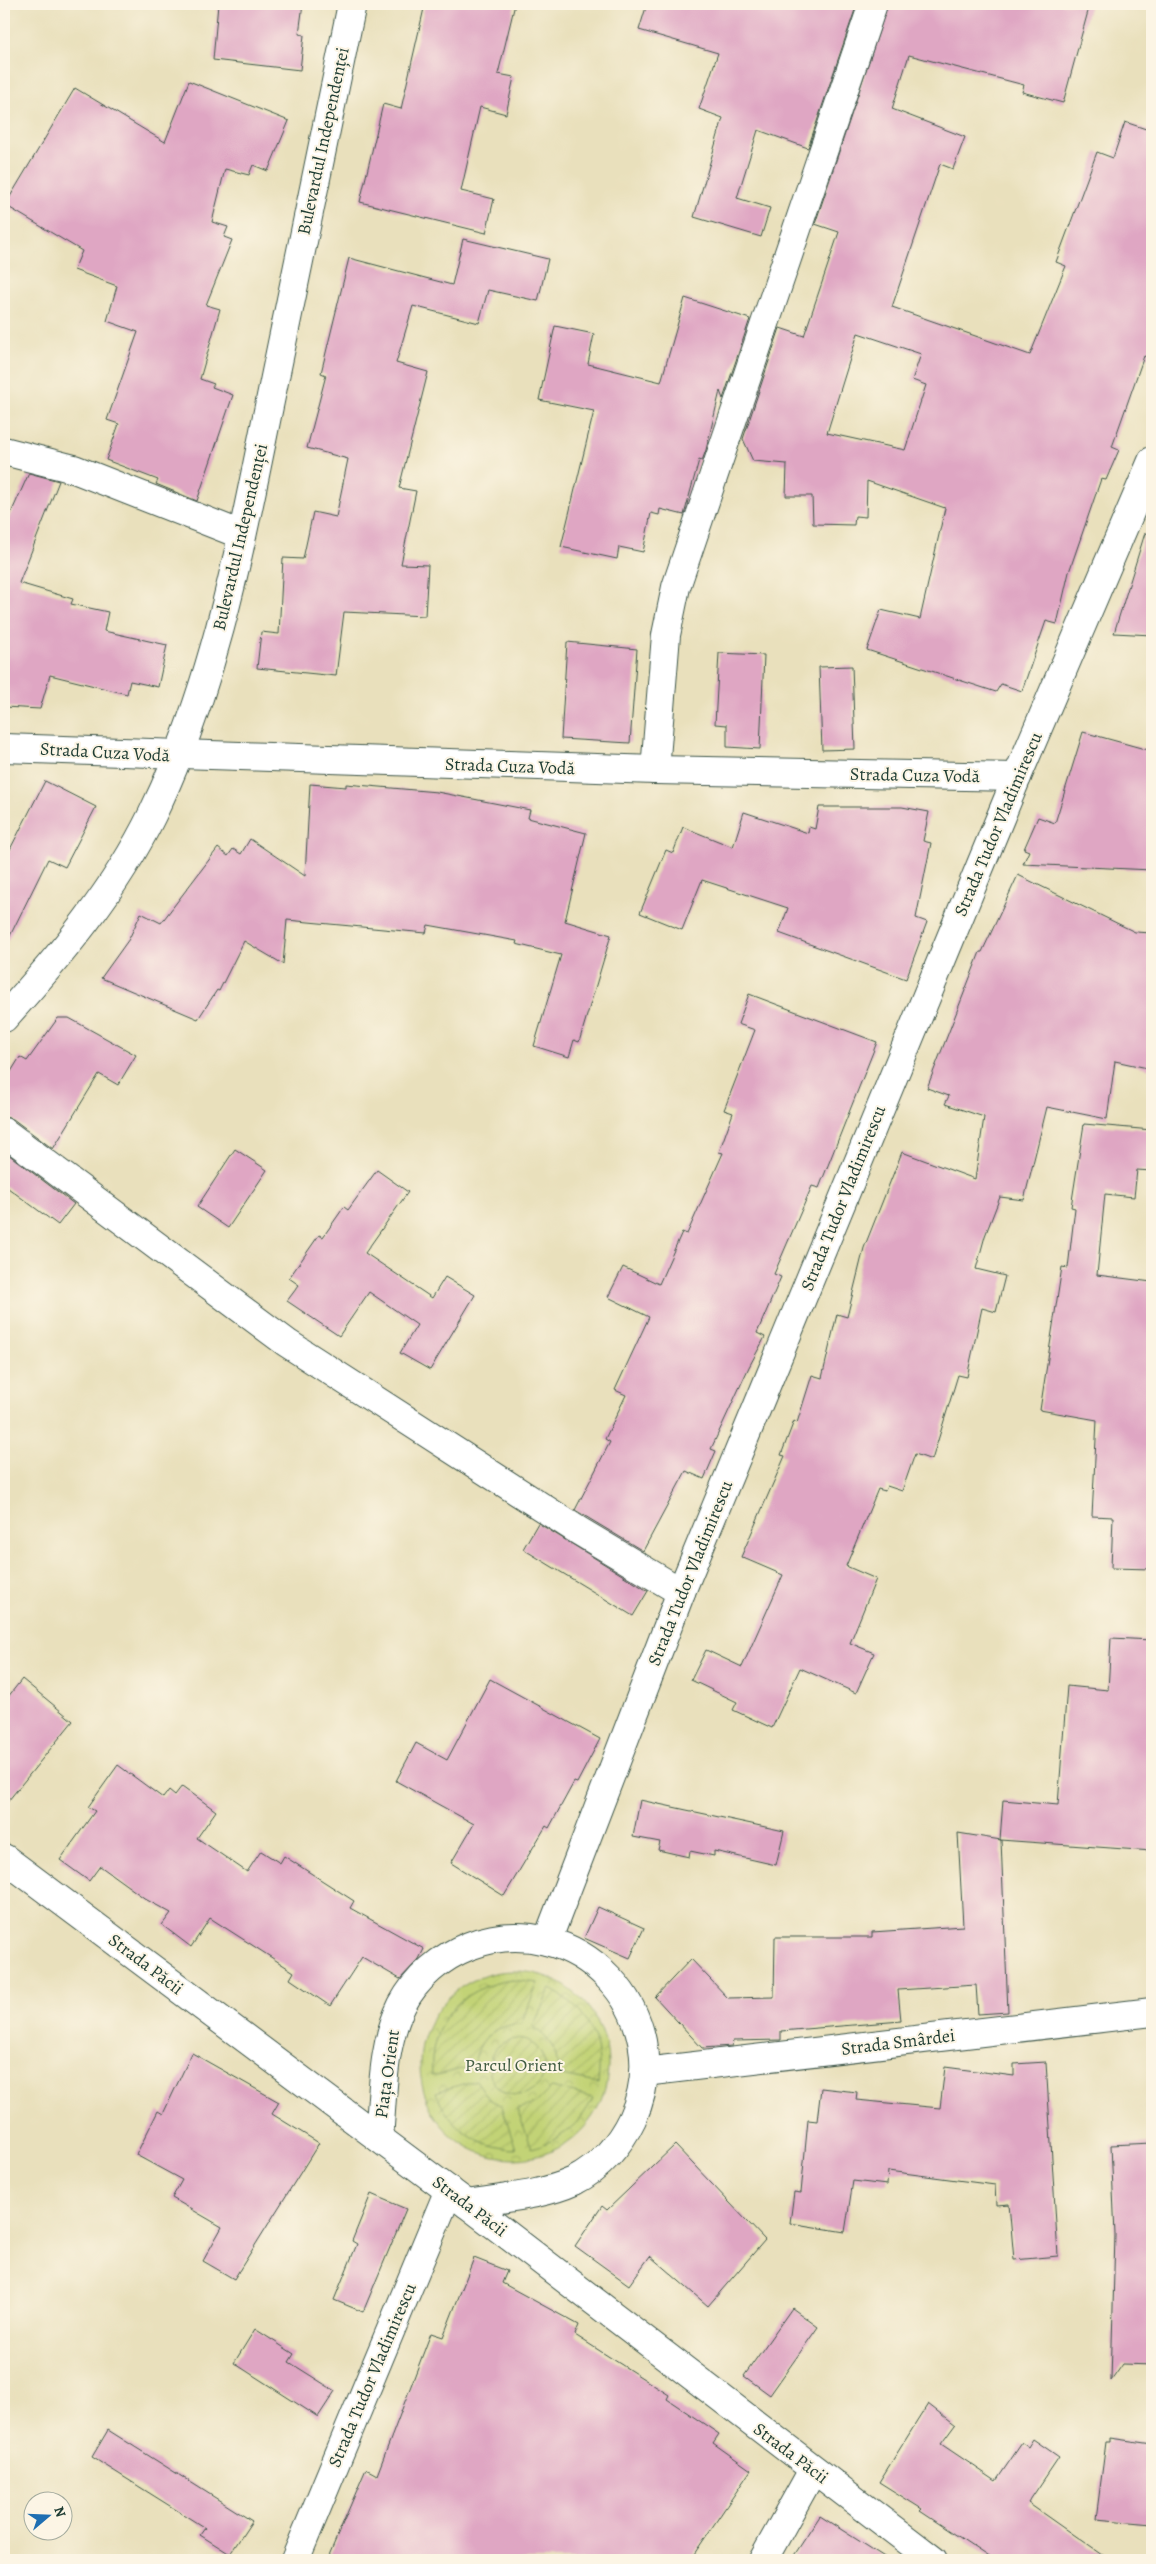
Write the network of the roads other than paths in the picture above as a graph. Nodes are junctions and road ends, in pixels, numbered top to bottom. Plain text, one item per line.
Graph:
1 (352, 4) edge
2 (873, 4) edge
3 (4, 451) edge
4 (1152, 461) edge
5 (242, 535) junction
6 (4, 748) edge
7 (178, 756) junction
8 (655, 770) junction
9 (1016, 777) junction
10 (4, 1018) edge
11 (4, 1132) edge
12 (681, 1592) junction
13 (4, 1858) edge
14 (547, 1941) junction
15 (1152, 2012) edge
16 (644, 2072) junction
17 (378, 2138) junction
18 (458, 2197) junction
19 (813, 2470) junction
20 (295, 2560) edge
21 (763, 2560) edge
22 (933, 2560) edge

1 - 5 street, Bulevardul Independenței
2 - 8 street
3 - 5 street
4 - 9 street, Strada Tudor Vladimirescu
5 - 7 street, Bulevardul Independenței
6 - 7 street, Strada Cuza Vodă
7 - 8 street, Strada Cuza Vodă
7 - 10 street, Bulevardul Independenței
8 - 9 street, Strada Cuza Vodă
9 - 12 street, Strada Tudor Vladimirescu
11 - 12 street
12 - 14 street, Strada Tudor Vladimirescu
13 - 17 street, Strada Păcii
14 - 16 street, Piața Orient
14 - 17 street, Piața Orient
15 - 16 street, Strada Smârdei
16 - 18 street, Piața Orient
17 - 18 street, Strada Păcii
18 - 19 street, Strada Păcii
18 - 20 street, Strada Tudor Vladimirescu
19 - 21 street
19 - 22 street, Strada Păcii

